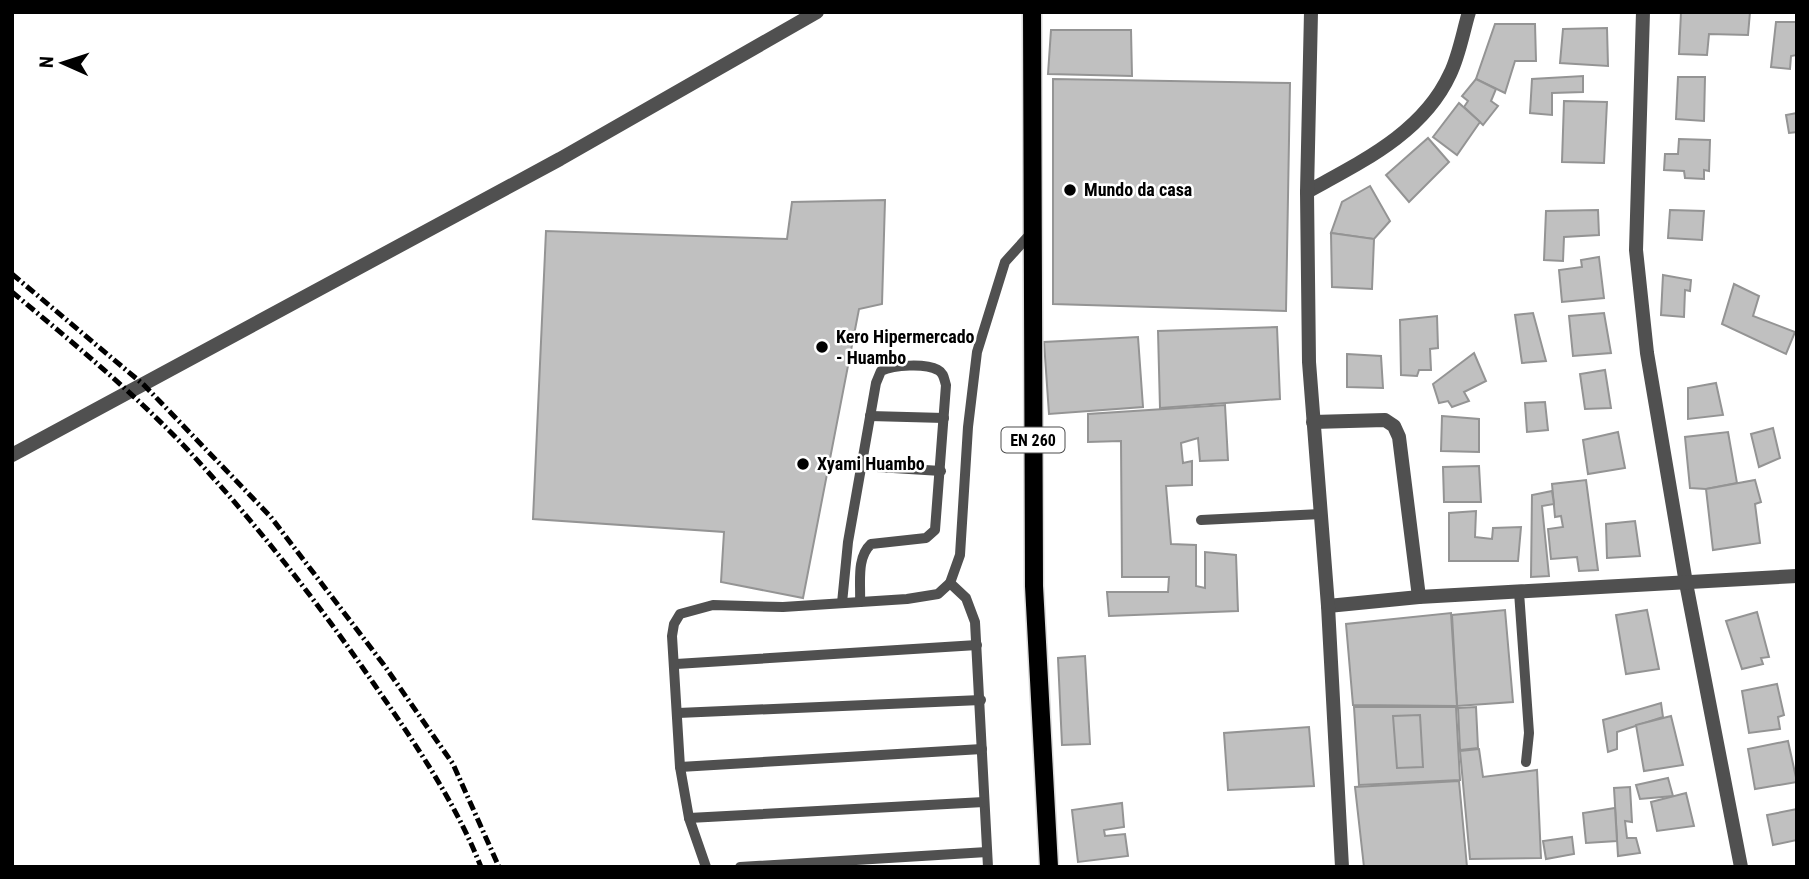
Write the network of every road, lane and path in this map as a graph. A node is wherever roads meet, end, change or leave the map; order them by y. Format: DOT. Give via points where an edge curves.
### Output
graph roads {
  1 [pos="817,12"];
  2 [pos="1032,12"];
  3 [pos="1311,12"];
  4 [pos="1469,12"];
  5 [pos="1643,12"];
  6 [pos="1307,192"];
  7 [pos="1033,231"];
  8 [pos="870,416"];
  9 [pos="944,418"];
  10 [pos="1313,422"];
  11 [pos="12,455"];
  12 [pos="861,466"];
  13 [pos="941,471"];
  14 [pos="1321,514"];
  15 [pos="1201,520"];
  16 [pos="1797,576"];
  17 [pos="950,583"];
  18 [pos="1686,583"];
  19 [pos="1519,592"];
  20 [pos="1419,597"];
  21 [pos="860,602"];
  22 [pos="842,603"];
  23 [pos="1328,606"];
  24 [pos="977,645"];
  25 [pos="676,664"];
  26 [pos="981,701"];
  27 [pos="678,713"];
  28 [pos="982,749"];
  29 [pos="1526,762"];
  30 [pos="680,766"];
  31 [pos="984,802"];
  32 [pos="689,818"];
  33 [pos="987,852"];
  34 [pos="706,867"];
  35 [pos="740,867"];
  36 [pos="988,867"];
  37 [pos="1049,867"];
  38 [pos="1342,867"];
  39 [pos="1741,867"];
  1 -- 11 [label="street" via="560,159"];
  2 -- 7 [label="main road, EN 260"];
  3 -- 6 [label="street"];
  4 -- 6 [label="street" via="1451,74 1424,116 1369,158"];
  5 -- 18 [label="street" via="1636,250 1647,353"];
  6 -- 10 [label="street"];
  7 -- 17 [label="lane" via="1005,262 977,352 960,555"];
  7 -- 37 [label="main road, EN 260" via="1034,586"];
  8 -- 9 [label="lane"];
  8 -- 9 [label="lane" via="881,371 935,368 947,385"];
  8 -- 12 [label="lane"];
  9 -- 13 [label="lane"];
  10 -- 14 [label="street"];
  10 -- 20 [label="street" via="1385,420 1394,426"];
  12 -- 13 [label="lane"];
  12 -- 22 [label="lane"];
  13 -- 21 [label="lane" via="935,530 926,538 870,544 861,560"];
  14 -- 15 [label="lane"];
  14 -- 23 [label="street"];
  16 -- 18 [label="street"];
  17 -- 21 [label="lane" via="937,594"];
  17 -- 24 [label="lane" via="966,598"];
  18 -- 19 [label="street"];
  18 -- 39 [label="street"];
  19 -- 20 [label="street"];
  19 -- 29 [label="lane" via="1527,683"];
  20 -- 23 [label="street"];
  21 -- 22 [label="lane"];
  22 -- 25 [label="lane" via="713,605 680,614 672,636"];
  23 -- 38 [label="street"];
  24 -- 25 [label="lane"];
  24 -- 26 [label="lane"];
  25 -- 27 [label="lane"];
  26 -- 27 [label="lane"];
  26 -- 28 [label="lane"];
  27 -- 30 [label="lane"];
  28 -- 30 [label="lane"];
  28 -- 31 [label="lane"];
  30 -- 32 [label="lane"];
  31 -- 32 [label="lane"];
  31 -- 33 [label="lane"];
  32 -- 34 [label="lane"];
  33 -- 35 [label="lane"];
  33 -- 36 [label="lane"];
}
